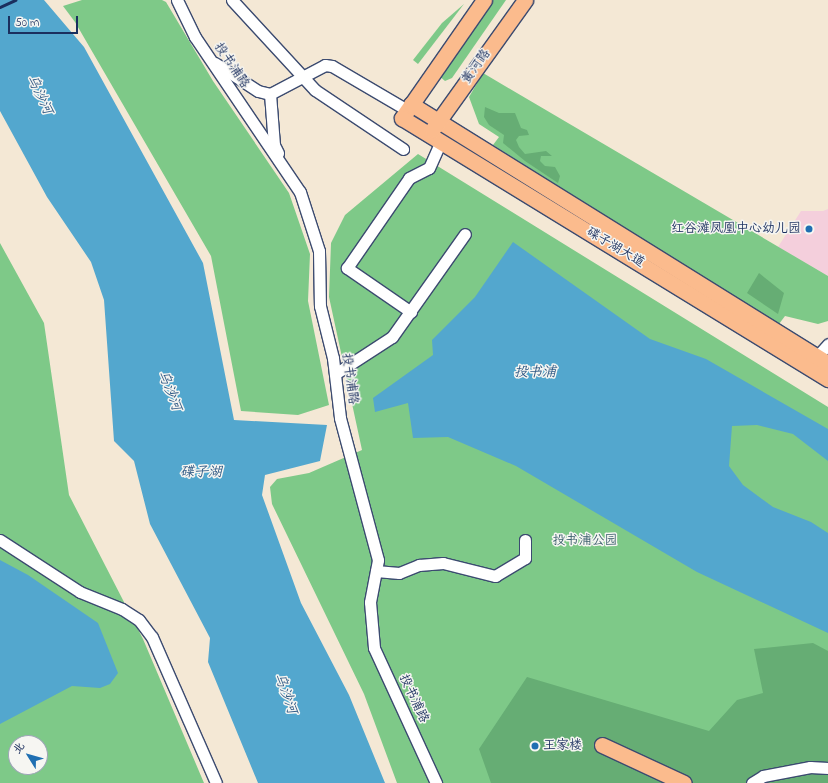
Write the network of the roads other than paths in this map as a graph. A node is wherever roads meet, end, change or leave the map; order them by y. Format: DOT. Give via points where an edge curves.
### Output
graph roads {
  1 [pos="177,0"];
  2 [pos="232,0"];
  3 [pos="484,0"];
  4 [pos="525,0"];
  5 [pos="209,59"];
  6 [pos="303,76"];
  7 [pos="270,94"];
  8 [pos="407,111"];
  9 [pos="438,122"];
  10 [pos="435,138"];
  11 [pos="403,149"];
  12 [pos="300,192"];
  13 [pos="465,234"];
  14 [pos="411,312"];
  15 [pos="828,344"];
  16 [pos="817,362"];
  17 [pos="335,374"];
  18 [pos="828,379"];
  19 [pos="0,540"];
  20 [pos="525,540"];
  21 [pos="376,571"];
  22 [pos="602,745"];
  23 [pos="828,768"];
  24 [pos="216,783"];
  25 [pos="436,783"];
  26 [pos="684,783"];
  27 [pos="752,783"];
  1 -- 5 [label="street, 投书浦路"];
  2 -- 6 [label="street"];
  3 -- 8 [label="main road"];
  4 -- 9 [label="main road, 黄河路"];
  5 -- 7 [label="street" via="258,91"];
  5 -- 12 [label="street, 投书浦路"];
  6 -- 7 [label="street"];
  6 -- 8 [label="street" via="325,65 332,66"];
  6 -- 11 [label="street" via="315,90"];
  7 -- 12 [label="street" via="274,145"];
  8 -- 9 [label="main road, 碟子湖大道"];
  8 -- 10 [label="main road, 碟子湖大道"];
  9 -- 10 [label="main road, 黄河路"];
  9 -- 16 [label="main road, 碟子湖大道"];
  10 -- 14 [label="street" via="429,168 409,178 347,268"];
  10 -- 16 [label="main road, 碟子湖大道"];
  12 -- 17 [label="street, 投书浦路" via="319,251 320,306"];
  13 -- 14 [label="street"];
  14 -- 17 [label="street" via="392,337"];
  15 -- 16 [label="street"];
  16 -- 18 [label="main road, 碟子湖大道"];
  17 -- 21 [label="street, 投书浦路" via="340,418 378,560"];
  19 -- 24 [label="street" via="80,592 122,609 139,620 152,637"];
  20 -- 21 [label="street" via="525,558 495,576 443,562 419,565 400,573"];
  21 -- 25 [label="street, 投书浦路" via="370,602 374,648"];
  22 -- 26 [label="main road"];
  23 -- 27 [label="street" via="810,767 763,776"];
}
